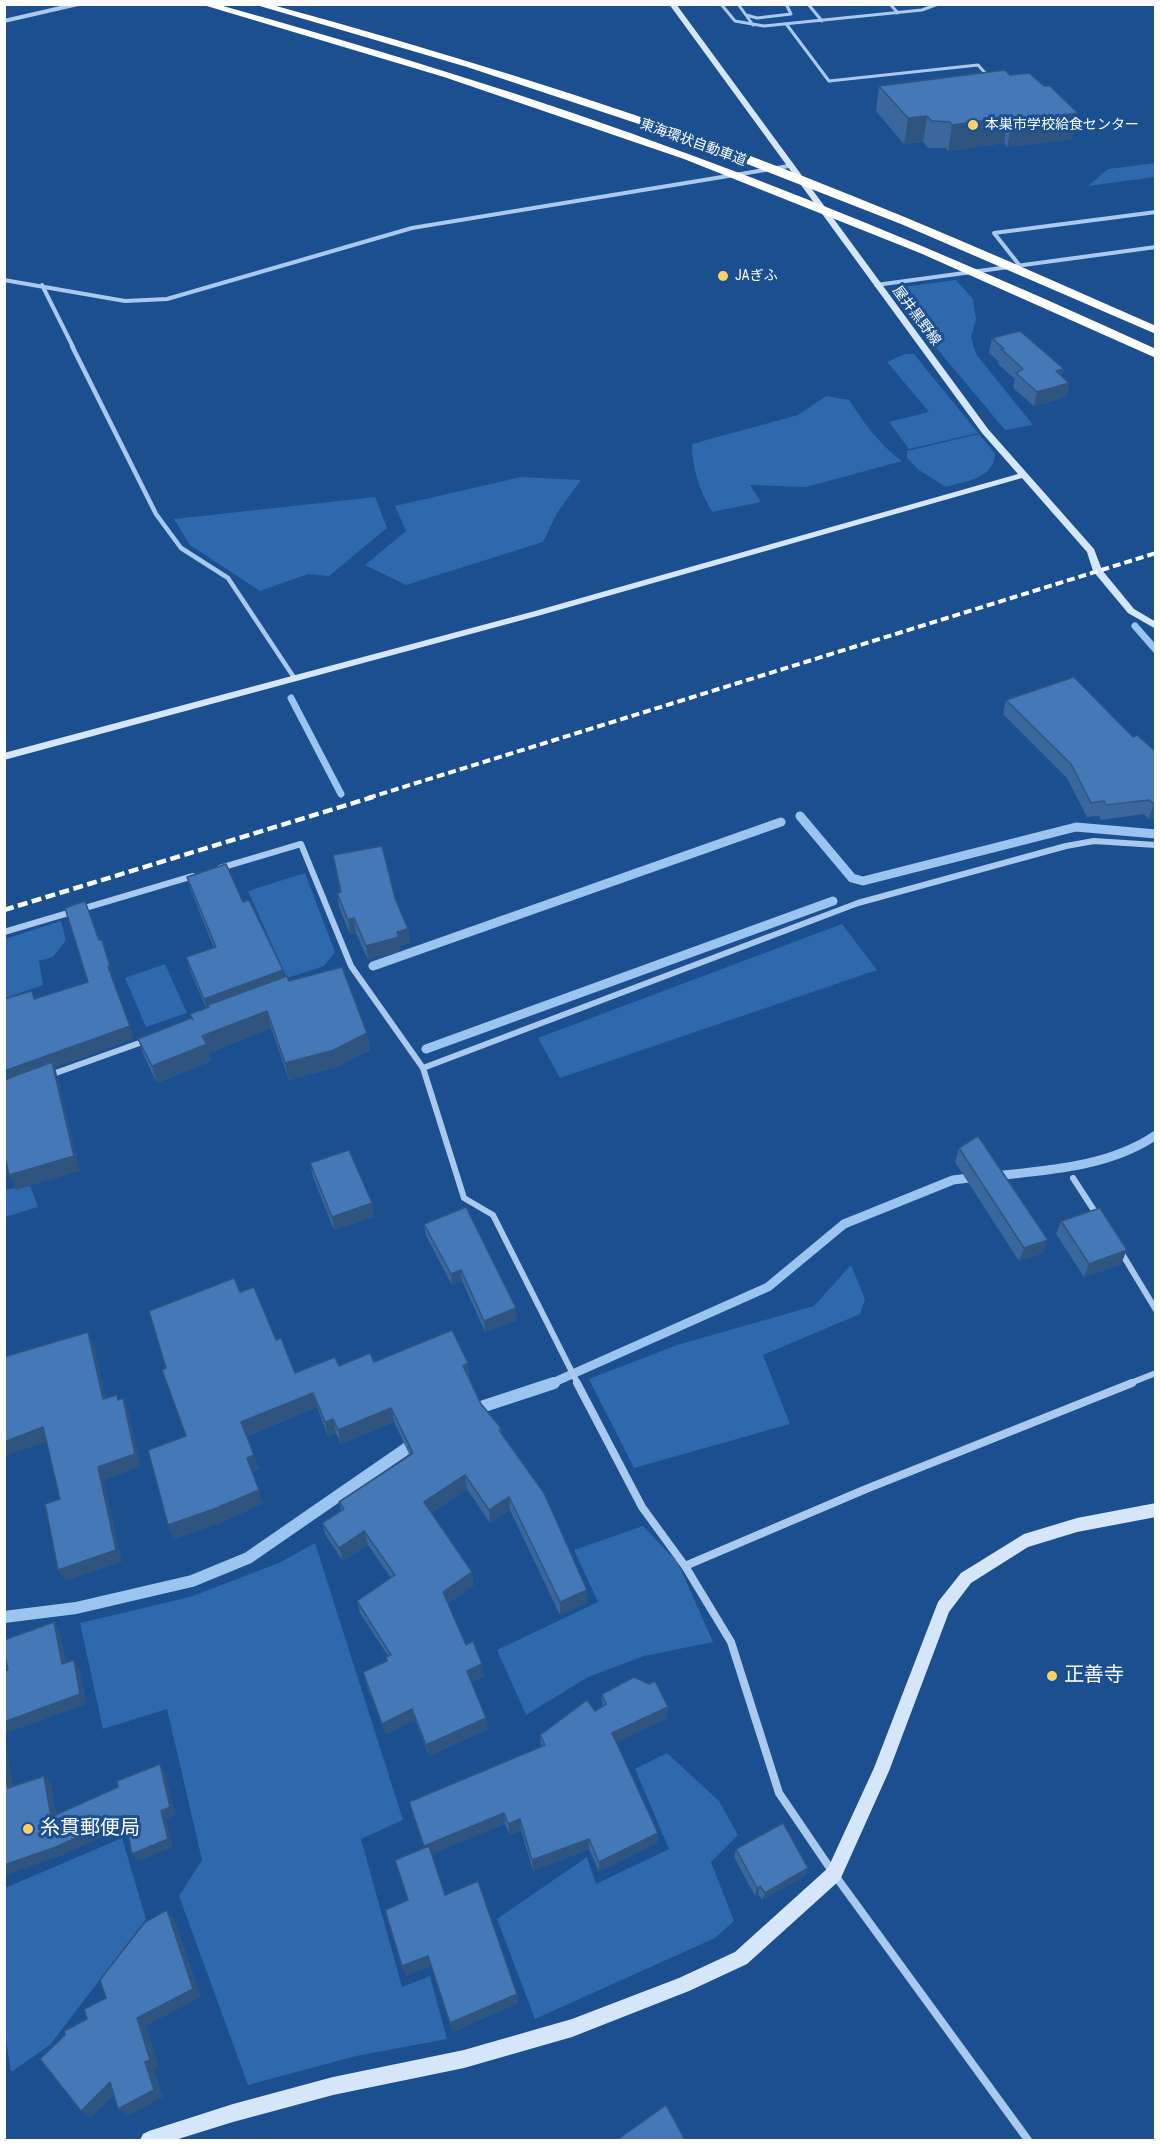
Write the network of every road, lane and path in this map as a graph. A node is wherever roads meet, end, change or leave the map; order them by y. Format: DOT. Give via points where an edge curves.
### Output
graph roads {
  1 [pos="78,4"];
  2 [pos="204,4"];
  3 [pos="257,4"];
  4 [pos="672,4"];
  5 [pos="721,4"];
  6 [pos="738,4"];
  7 [pos="786,4"];
  8 [pos="808,4"];
  9 [pos="890,4"];
  10 [pos="938,4"];
  11 [pos="898,13"];
  12 [pos="746,15"];
  13 [pos="4,21"];
  14 [pos="822,21"];
  15 [pos="753,25"];
  16 [pos="787,25"];
  17 [pos="990,79"];
  18 [pos="789,166"];
  19 [pos="1155,212"];
  20 [pos="1155,247"];
  21 [pos="1020,266"];
  22 [pos="4,280"];
  23 [pos="42,285"];
  24 [pos="876,285"];
  25 [pos="1155,331"];
  26 [pos="1155,354"];
  27 [pos="1023,474"];
  28 [pos="1155,626"];
  29 [pos="295,679"];
  30 [pos="4,757"];
  31 [pos="1155,845"];
  32 [pos="212,871"];
  33 [pos="201,874"];
  34 [pos="4,933"];
  35 [pos="351,966"];
  36 [pos="340,969"];
  37 [pos="158,1036"];
  38 [pos="423,1068"];
  39 [pos="38,1080"];
  40 [pos="1073,1178"];
  41 [pos="1103,1225"];
  42 [pos="1115,1243"];
  43 [pos="1155,1310"];
  44 [pos="1155,1373"];
  45 [pos="1155,1510"];
  46 [pos="685,1566"];
  47 [pos="834,1874"];
  48 [pos="149,2140"];
  49 [pos="1028,2140"];
  1 -- 13 [label="street"];
  2 -- 26 [label="highway, 東海環状自動車道" via="401,60 674,150 955,263"];
  3 -- 25 [label="highway, 東海環状自動車道" via="503,75 715,148 924,230"];
  4 -- 18 [label="main road, 屋井黒野線"];
  5 -- 15 [label="lane" via="732,19"];
  6 -- 12 [label="lane"];
  7 -- 12 [label="lane" via="791,14 757,18"];
  8 -- 14 [label="lane"];
  9 -- 11 [label="lane"];
  10 -- 11 [label="lane"];
  11 -- 14 [label="lane"];
  12 -- 15 [label="lane"];
  14 -- 16 [label="lane"];
  15 -- 16 [label="lane"];
  16 -- 17 [label="lane" via="829,81 978,65"];
  18 -- 23 [label="street" via="412,228 167,299 125,301"];
  18 -- 24 [label="main road, 屋井黒野線"];
  19 -- 21 [label="street" via="994,233"];
  20 -- 21 [label="street"];
  21 -- 24 [label="street"];
  22 -- 23 [label="street"];
  23 -- 29 [label="street" via="156,514 181,548 228,578"];
  24 -- 27 [label="main road, 屋井黒野線" via="985,431"];
  27 -- 28 [label="main road, 屋井黒野線" via="1091,551 1098,571 1131,610"];
  27 -- 29 [label="main road"];
  29 -- 30 [label="main road"];
  31 -- 38 [label="street" via="1094,842 1066,846 858,903"];
  32 -- 35 [label="street" via="301,844"];
  33 -- 34 [label="street"];
  35 -- 36 [label="street"];
  35 -- 38 [label="street"];
  37 -- 39 [label="street"];
  38 -- 46 [label="street" via="464,1198 493,1215 642,1507"];
  40 -- 41 [label="street"];
  42 -- 43 [label="street"];
  44 -- 46 [label="street"];
  45 -- 47 [label="main road" via="1077,1525 1024,1541 966,1578 943,1607 881,1771"];
  46 -- 47 [label="street" via="731,1642 779,1793"];
  47 -- 48 [label="main road" via="741,1958 683,1985 572,2028 464,2059 233,2112"];
  47 -- 49 [label="street"];
}
